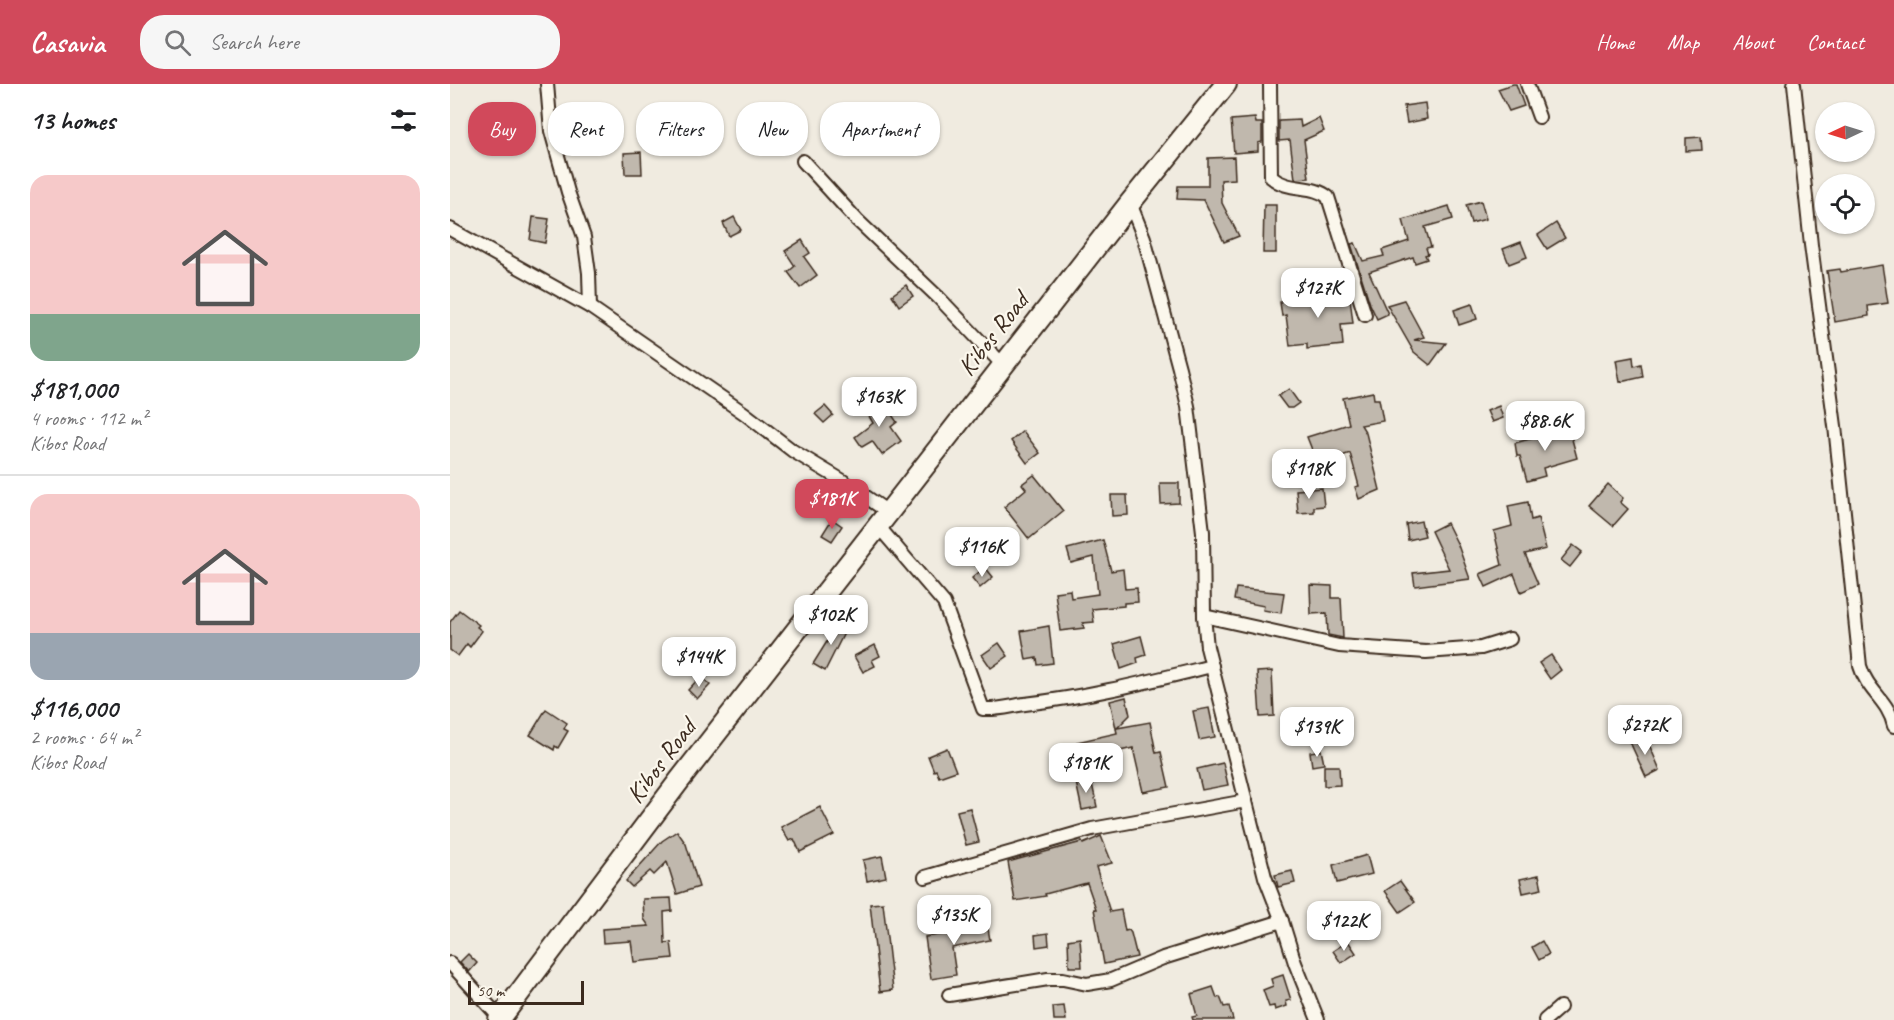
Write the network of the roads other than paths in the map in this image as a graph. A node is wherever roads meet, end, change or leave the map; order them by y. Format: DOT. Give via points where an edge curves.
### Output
graph roads {
  1 [pos="547,84"];
  2 [pos="1226,84"];
  3 [pos="1270,84"];
  4 [pos="1527,84"];
  5 [pos="1794,84"];
  6 [pos="1539,117"];
  7 [pos="803,161"];
  8 [pos="1130,203"];
  9 [pos="450,229"];
  10 [pos="590,307"];
  11 [pos="1365,315"];
  12 [pos="1004,366"];
  13 [pos="883,519"];
  14 [pos="1204,616"];
  15 [pos="1510,639"];
  16 [pos="1212,666"];
  17 [pos="1894,726"];
  18 [pos="1246,801"];
  19 [pos="925,877"];
  20 [pos="1282,921"];
  21 [pos="450,963"];
  22 [pos="949,995"];
  23 [pos="1560,1007"];
  24 [pos="505,1018"];
  25 [pos="1318,1020"];
  26 [pos="1545,1020"];
  1 -- 10 [label="street" via="551,131 584,237"];
  2 -- 8 [label="main road, Kibos Road"];
  3 -- 11 [label="street" via="1271,177 1288,187 1328,197"];
  4 -- 6 [label="street"];
  5 -- 17 [label="street" via="1860,666 1865,682 1889,711"];
  7 -- 12 [label="street"];
  8 -- 12 [label="main road, Kibos Road"];
  8 -- 14 [label="street" via="1144,238 1188,406 1203,532"];
  9 -- 10 [label="street"];
  10 -- 13 [label="street" via="793,451 843,481"];
  12 -- 13 [label="main road, Kibos Road"];
  13 -- 16 [label="street" via="944,603 983,709 1061,700"];
  13 -- 24 [label="main road, Kibos Road" via="679,781"];
  14 -- 15 [label="street" via="1339,646 1426,652 1481,648"];
  14 -- 16 [label="street"];
  16 -- 18 [label="street"];
  18 -- 19 [label="street" via="1092,829"];
  18 -- 20 [label="street" via="1265,877"];
  20 -- 22 [label="street" via="1163,958 1111,980 1087,984 1048,979"];
  20 -- 25 [label="street"];
  21 -- 24 [label="street"];
  23 -- 26 [label="street"];
}
